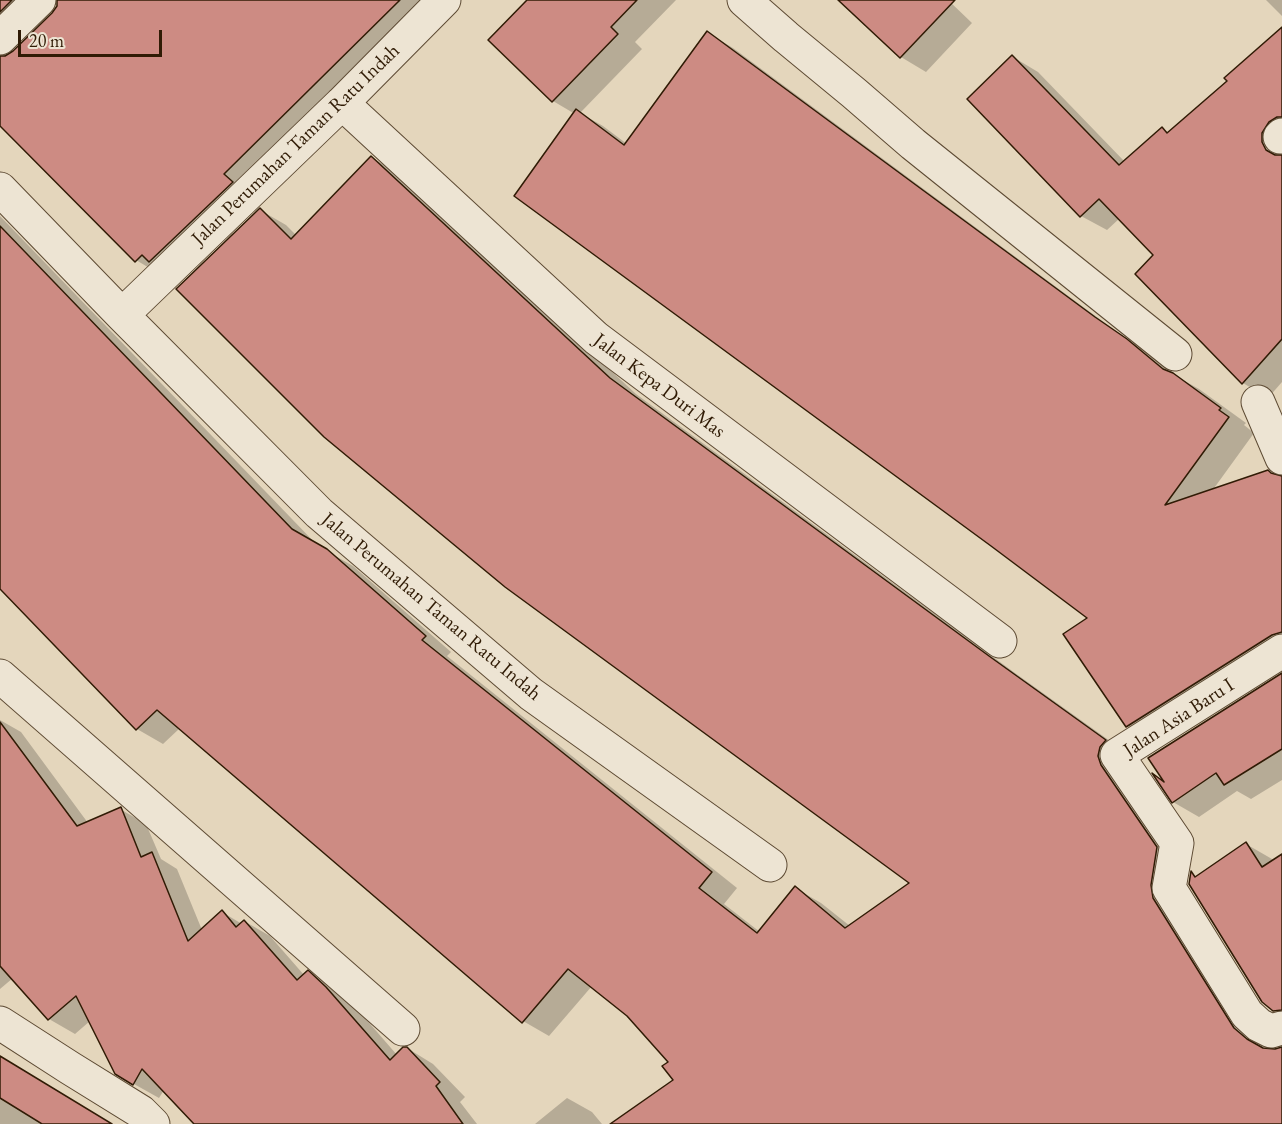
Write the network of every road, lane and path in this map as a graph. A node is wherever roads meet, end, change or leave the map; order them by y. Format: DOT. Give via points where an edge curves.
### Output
graph roads {
  1 [pos="39,0"];
  2 [pos="444,0"];
  3 [pos="744,0"];
  4 [pos="0,38"];
  5 [pos="342,103"];
  6 [pos="0,189"];
  7 [pos="122,315"];
  8 [pos="1175,354"];
  9 [pos="1258,402"];
  10 [pos="1282,458"];
  11 [pos="1000,641"];
  12 [pos="1282,651"];
  13 [pos="0,676"];
  14 [pos="770,865"];
  15 [pos="0,1023"];
  16 [pos="1282,1028"];
  17 [pos="403,1029"];
  18 [pos="153,1124"];
  1 -- 4 [label="street"];
  2 -- 5 [label="street, Jalan Perumahan Taman Ratu Indah"];
  3 -- 8 [label="street" via="922,151"];
  5 -- 7 [label="street, Jalan Perumahan Taman Ratu Indah"];
  5 -- 11 [label="street, Jalan Kepa Duri Mas" via="596,338"];
  6 -- 7 [label="street, Jalan Perumahan Taman Ratu Indah"];
  7 -- 14 [label="street, Jalan Perumahan Taman Ratu Indah" via="319,513 505,672"];
  9 -- 10 [label="street"];
  12 -- 16 [label="street, Jalan Asia Baru I" via="1117,755 1177,843 1169,888 1247,1014 1270,1031"];
  13 -- 17 [label="street"];
  15 -- 18 [label="street" via="141,1112"];
}
